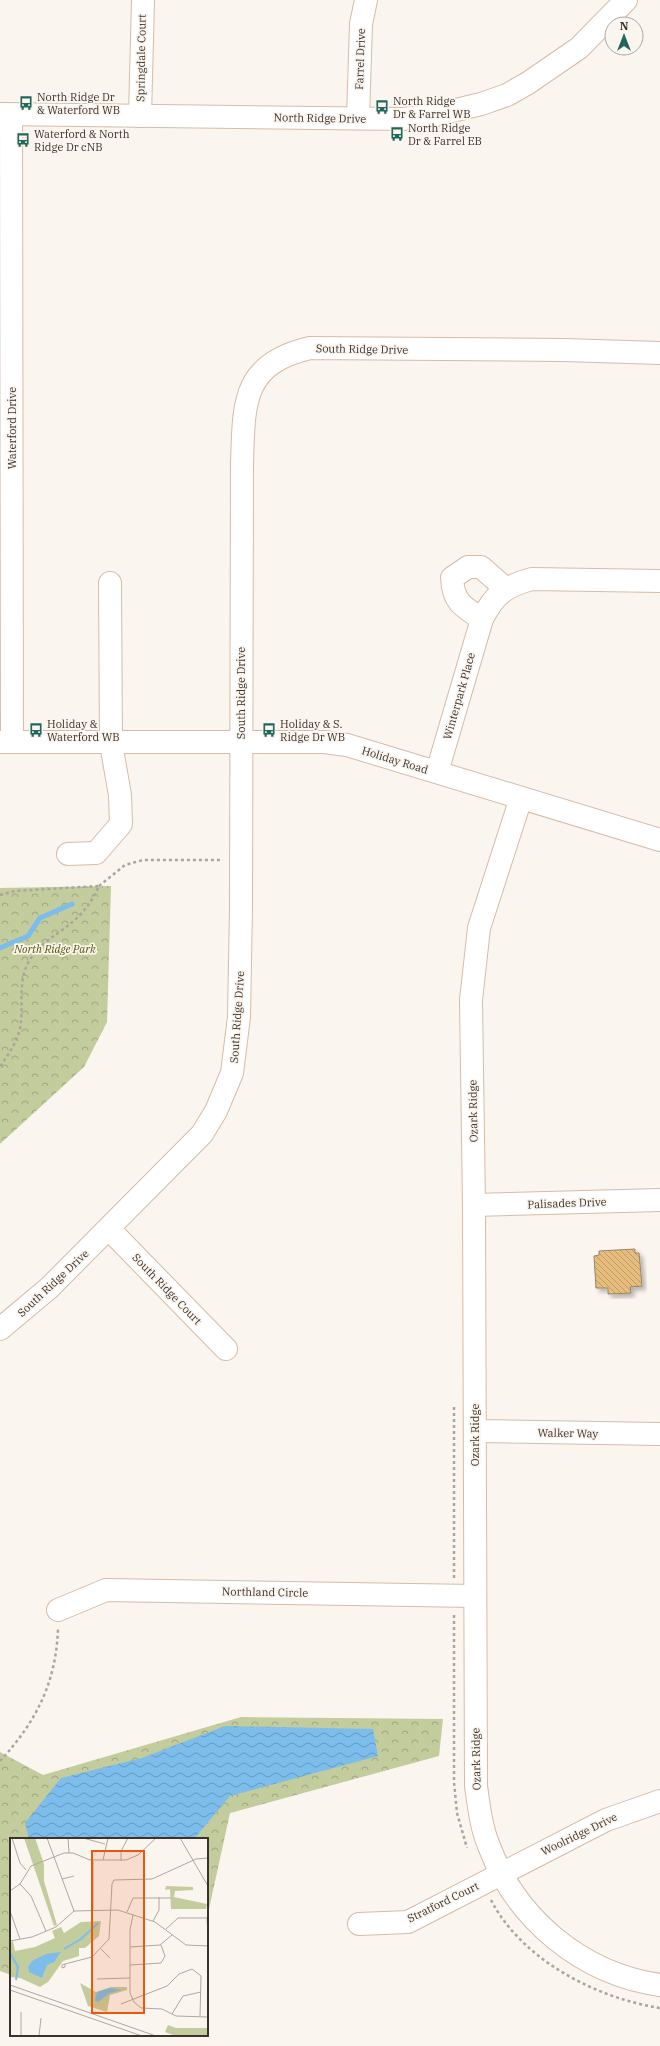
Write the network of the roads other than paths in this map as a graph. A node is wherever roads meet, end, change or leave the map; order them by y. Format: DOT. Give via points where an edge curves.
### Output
graph roads {
  1 [pos="142,0"];
  2 [pos="366,0"];
  3 [pos="626,0"];
  4 [pos="6,114"];
  5 [pos="140,116"];
  6 [pos="358,118"];
  7 [pos="660,354"];
  8 [pos="660,581"];
  9 [pos="110,583"];
  10 [pos="506,589"];
  11 [pos="482,619"];
  12 [pos="6,742"];
  13 [pos="241,743"];
  14 [pos="111,744"];
  15 [pos="437,772"];
  16 [pos="521,798"];
  17 [pos="660,840"];
  18 [pos="68,854"];
  19 [pos="660,1200"];
  20 [pos="474,1205"];
  21 [pos="109,1229"];
  22 [pos="0,1329"];
  23 [pos="226,1349"];
  24 [pos="476,1431"];
  25 [pos="660,1434"];
  26 [pos="475,1596"];
  27 [pos="58,1610"];
  28 [pos="660,1801"];
  29 [pos="501,1873"];
  30 [pos="359,1924"];
  31 [pos="660,1985"];
  1 -- 5 [label="street, Springdale Court"];
  2 -- 6 [label="street, Farrel Drive" via="361,24"];
  3 -- 6 [label="street, North Ridge Drive" via="580,48 507,95 431,116 402,119"];
  4 -- 5 [label="street, North Ridge Drive"];
  4 -- 12 [label="street, Waterford Drive"];
  5 -- 6 [label="street, North Ridge Drive"];
  7 -- 13 [label="street, South Ridge Drive" via="564,350 310,348 285,355 263,371 252,386 244,413"];
  8 -- 10 [label="street, Winterpark Place" via="532,579"];
  9 -- 14 [label="street"];
  10 -- 11 [label="street, Winterpark Place" via="489,605"];
  10 -- 11 [label="street" via="481,567 468,567 452,578 452,591 461,605"];
  11 -- 15 [label="street, Winterpark Place"];
  12 -- 14 [label="street, Holiday Road"];
  13 -- 14 [label="street, Holiday Road"];
  13 -- 15 [label="street, Holiday Road" via="324,742 347,746"];
  13 -- 21 [label="street, South Ridge Drive" via="239,1017 232,1073 216,1111 202,1134"];
  14 -- 18 [label="street" via="120,795 121,824 96,853"];
  15 -- 16 [label="street, Holiday Road"];
  16 -- 17 [label="street, Holiday Road"];
  16 -- 20 [label="street, Ozark Ridge" via="479,928 471,1000"];
  19 -- 20 [label="street, Palisades Drive"];
  20 -- 24 [label="street, Ozark Ridge"];
  21 -- 22 [label="street, South Ridge Drive" via="49,1288"];
  21 -- 23 [label="street, South Ridge Court"];
  24 -- 25 [label="street, Walker Way"];
  24 -- 26 [label="street, Ozark Ridge"];
  26 -- 27 [label="street, Northland Circle" via="106,1590"];
  26 -- 29 [label="street, Ozark Ridge" via="476,1786 480,1816 488,1845"];
  28 -- 29 [label="street, Woolridge Drive" via="606,1820"];
  29 -- 30 [label="street, Stratford Court" via="408,1922"];
  29 -- 31 [label="street, Ozark Ridge" via="521,1904 542,1927 565,1946 590,1962 618,1975"];
}
